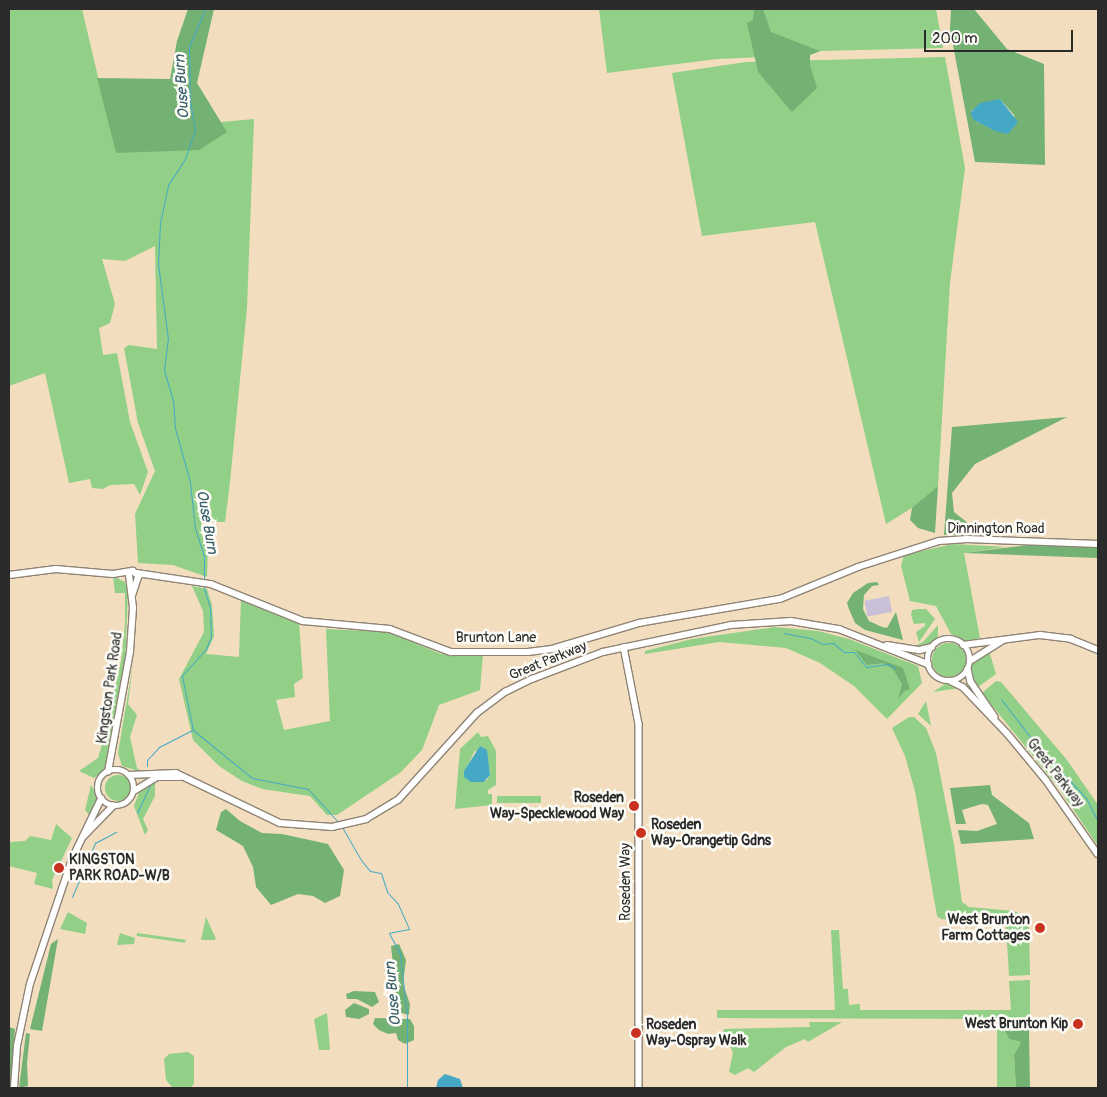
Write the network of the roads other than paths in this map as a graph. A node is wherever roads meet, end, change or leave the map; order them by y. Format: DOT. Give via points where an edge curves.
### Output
graph roads {
  1 [pos="1098,544"];
  2 [pos="895,554"];
  3 [pos="129,572"];
  4 [pos="113,574"];
  5 [pos="9,575"];
  6 [pos="137,577"];
  7 [pos="128,580"];
  8 [pos="132,597"];
  9 [pos="1004,639"];
  10 [pos="883,644"];
  11 [pos="964,645"];
  12 [pos="933,646"];
  13 [pos="624,647"];
  14 [pos="1098,650"];
  15 [pos="928,664"];
  16 [pos="969,664"];
  17 [pos="952,681"];
  18 [pos="1006,733"];
  19 [pos="114,753"];
  20 [pos="121,771"];
  21 [pos="108,772"];
  22 [pos="129,776"];
  23 [pos="189,778"];
  24 [pos="134,791"];
  25 [pos="101,799"];
  26 [pos="113,806"];
  27 [pos="82,838"];
  28 [pos="1098,854"];
  29 [pos="14,1088"];
  30 [pos="639,1088"];
  1 -- 2 [label="street, Dinnington Road" via="967,539 933,542"];
  2 -- 6 [label="street, Brunton Lane" via="780,599 639,623 560,647 528,652 451,652 390,629 316,624 198,580 155,575"];
  3 -- 4 [label="street"];
  3 -- 6 [label="street"];
  3 -- 7 [label="street, Kingston Park Road"];
  4 -- 5 [label="street" via="56,569"];
  4 -- 7 [label="street"];
  6 -- 7 [label="street"];
  6 -- 8 [label="street, Kingston Park Road"];
  7 -- 8 [label="street, Kingston Park Road"];
  8 -- 19 [label="street, Kingston Park Road" via="130,652"];
  9 -- 11 [label="street"];
  9 -- 14 [label="street" via="1055,636"];
  9 -- 16 [label="street" via="978,652"];
  10 -- 12 [label="street, Great Parkway" via="920,650"];
  10 -- 13 [label="street, Great Parkway" via="830,627 767,621 697,630"];
  10 -- 15 [label="street, Great Parkway"];
  11 -- 12 [label="street, Great Parkway" via="949,639"];
  11 -- 16 [label="street, Great Parkway"];
  12 -- 15 [label="street"];
  13 -- 23 [label="street, Great Parkway" via="581,660 506,692 472,718 406,794 376,814 352,824 332,827 280,823"];
  13 -- 30 [label="street, Roseden Way" via="639,724"];
  15 -- 17 [label="street, Great Parkway" via="936,677"];
  16 -- 17 [label="street" via="962,676"];
  16 -- 18 [label="street, Great Parkway" via="971,682"];
  17 -- 18 [label="street, Great Parkway" via="963,686"];
  18 -- 28 [label="street, Great Parkway" via="1046,780"];
  19 -- 20 [label="street, Kingston Park Road"];
  19 -- 21 [label="street, Kingston Park Road"];
  20 -- 21 [label="street"];
  20 -- 22 [label="street"];
  21 -- 25 [label="street" via="98,784"];
  22 -- 23 [label="street, Great Parkway" via="167,771"];
  22 -- 24 [label="street"];
  23 -- 24 [label="street, Great Parkway" via="157,777"];
  24 -- 26 [label="street" via="125,804"];
  25 -- 26 [label="street"];
  25 -- 27 [label="street"];
  26 -- 27 [label="street"];
  27 -- 29 [label="street" via="62,883 30,984 17,1046"];
}
